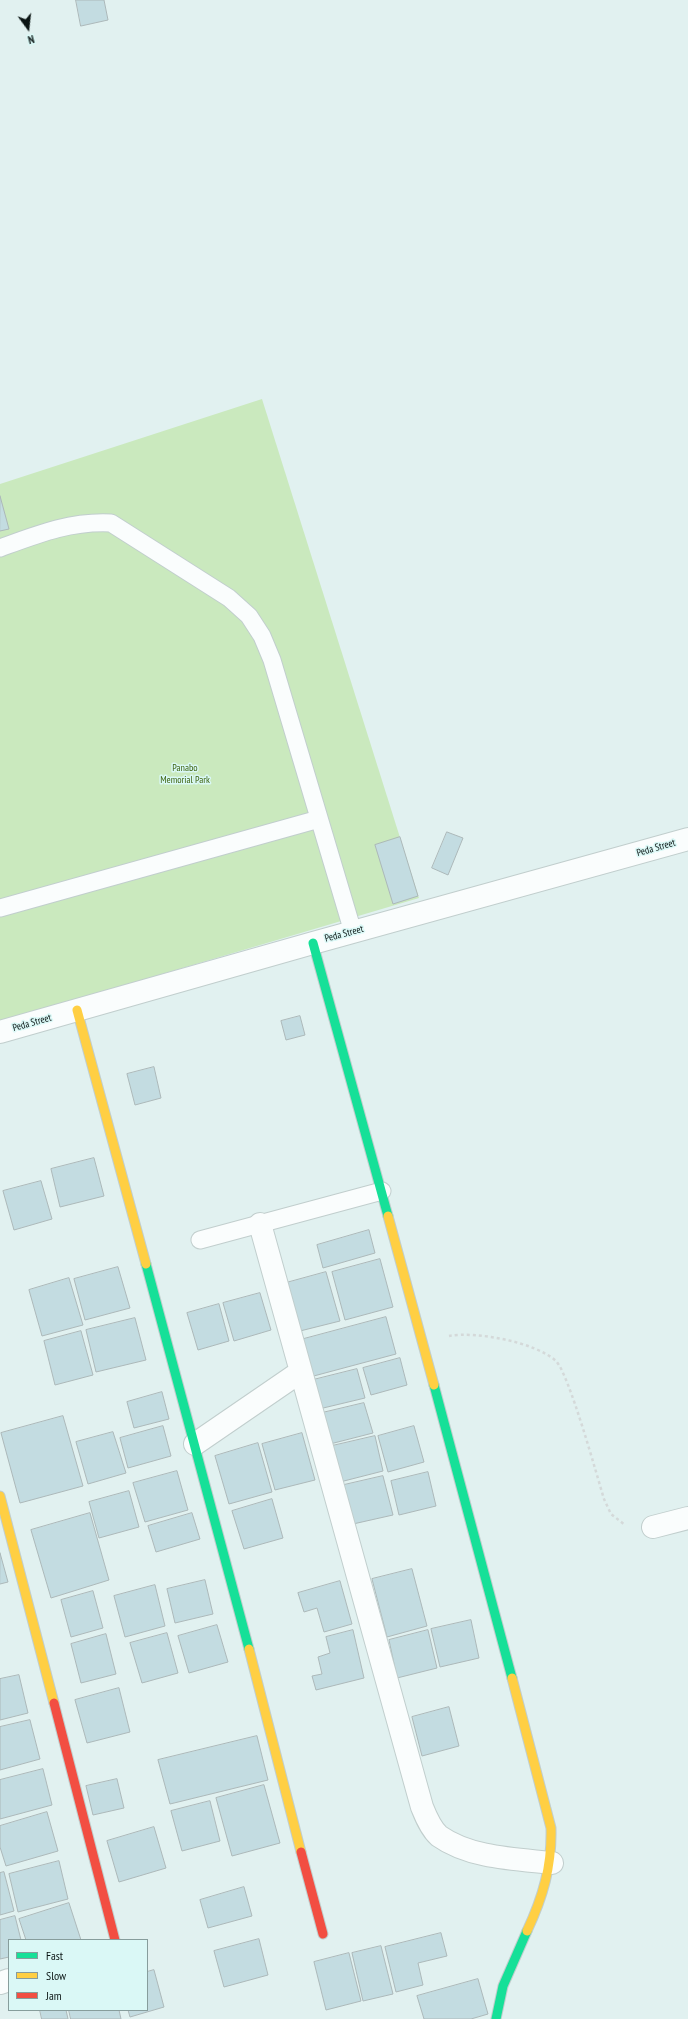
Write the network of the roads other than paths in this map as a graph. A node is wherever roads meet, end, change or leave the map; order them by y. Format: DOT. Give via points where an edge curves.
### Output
graph roads {
  1 [pos="0,548"];
  2 [pos="319,819"];
  3 [pos="688,839"];
  4 [pos="0,908"];
  5 [pos="352,932"];
  6 [pos="313,943"];
  7 [pos="77,1010"];
  8 [pos="0,1032"];
  9 [pos="382,1191"];
  10 [pos="260,1224"];
  11 [pos="200,1240"];
  12 [pos="300,1372"];
  13 [pos="195,1444"];
  14 [pos="0,1496"];
  15 [pos="688,1518"];
  16 [pos="653,1527"];
  17 [pos="552,1863"];
  18 [pos="323,1934"];
  19 [pos="115,1939"];
  20 [pos="496,2019"];
  1 -- 2 [label="lane" via="51,530 88,522 111,523 228,598 249,616 265,642"];
  2 -- 4 [label="lane"];
  2 -- 5 [label="lane"];
  3 -- 5 [label="street, Peda Street"];
  5 -- 6 [label="street, Peda Street"];
  6 -- 7 [label="street, Peda Street"];
  6 -- 9 [label="street"];
  7 -- 8 [label="street, Peda Street"];
  7 -- 13 [label="street"];
  9 -- 10 [label="lane"];
  9 -- 17 [label="street" via="551,1828"];
  10 -- 11 [label="lane"];
  10 -- 12 [label="street"];
  12 -- 13 [label="street"];
  12 -- 17 [label="street" via="428,1821 438,1835 477,1853"];
  13 -- 18 [label="street"];
  14 -- 19 [label="street"];
  15 -- 16 [label="street"];
  17 -- 20 [label="street" via="546,1890 503,1987"];
}
